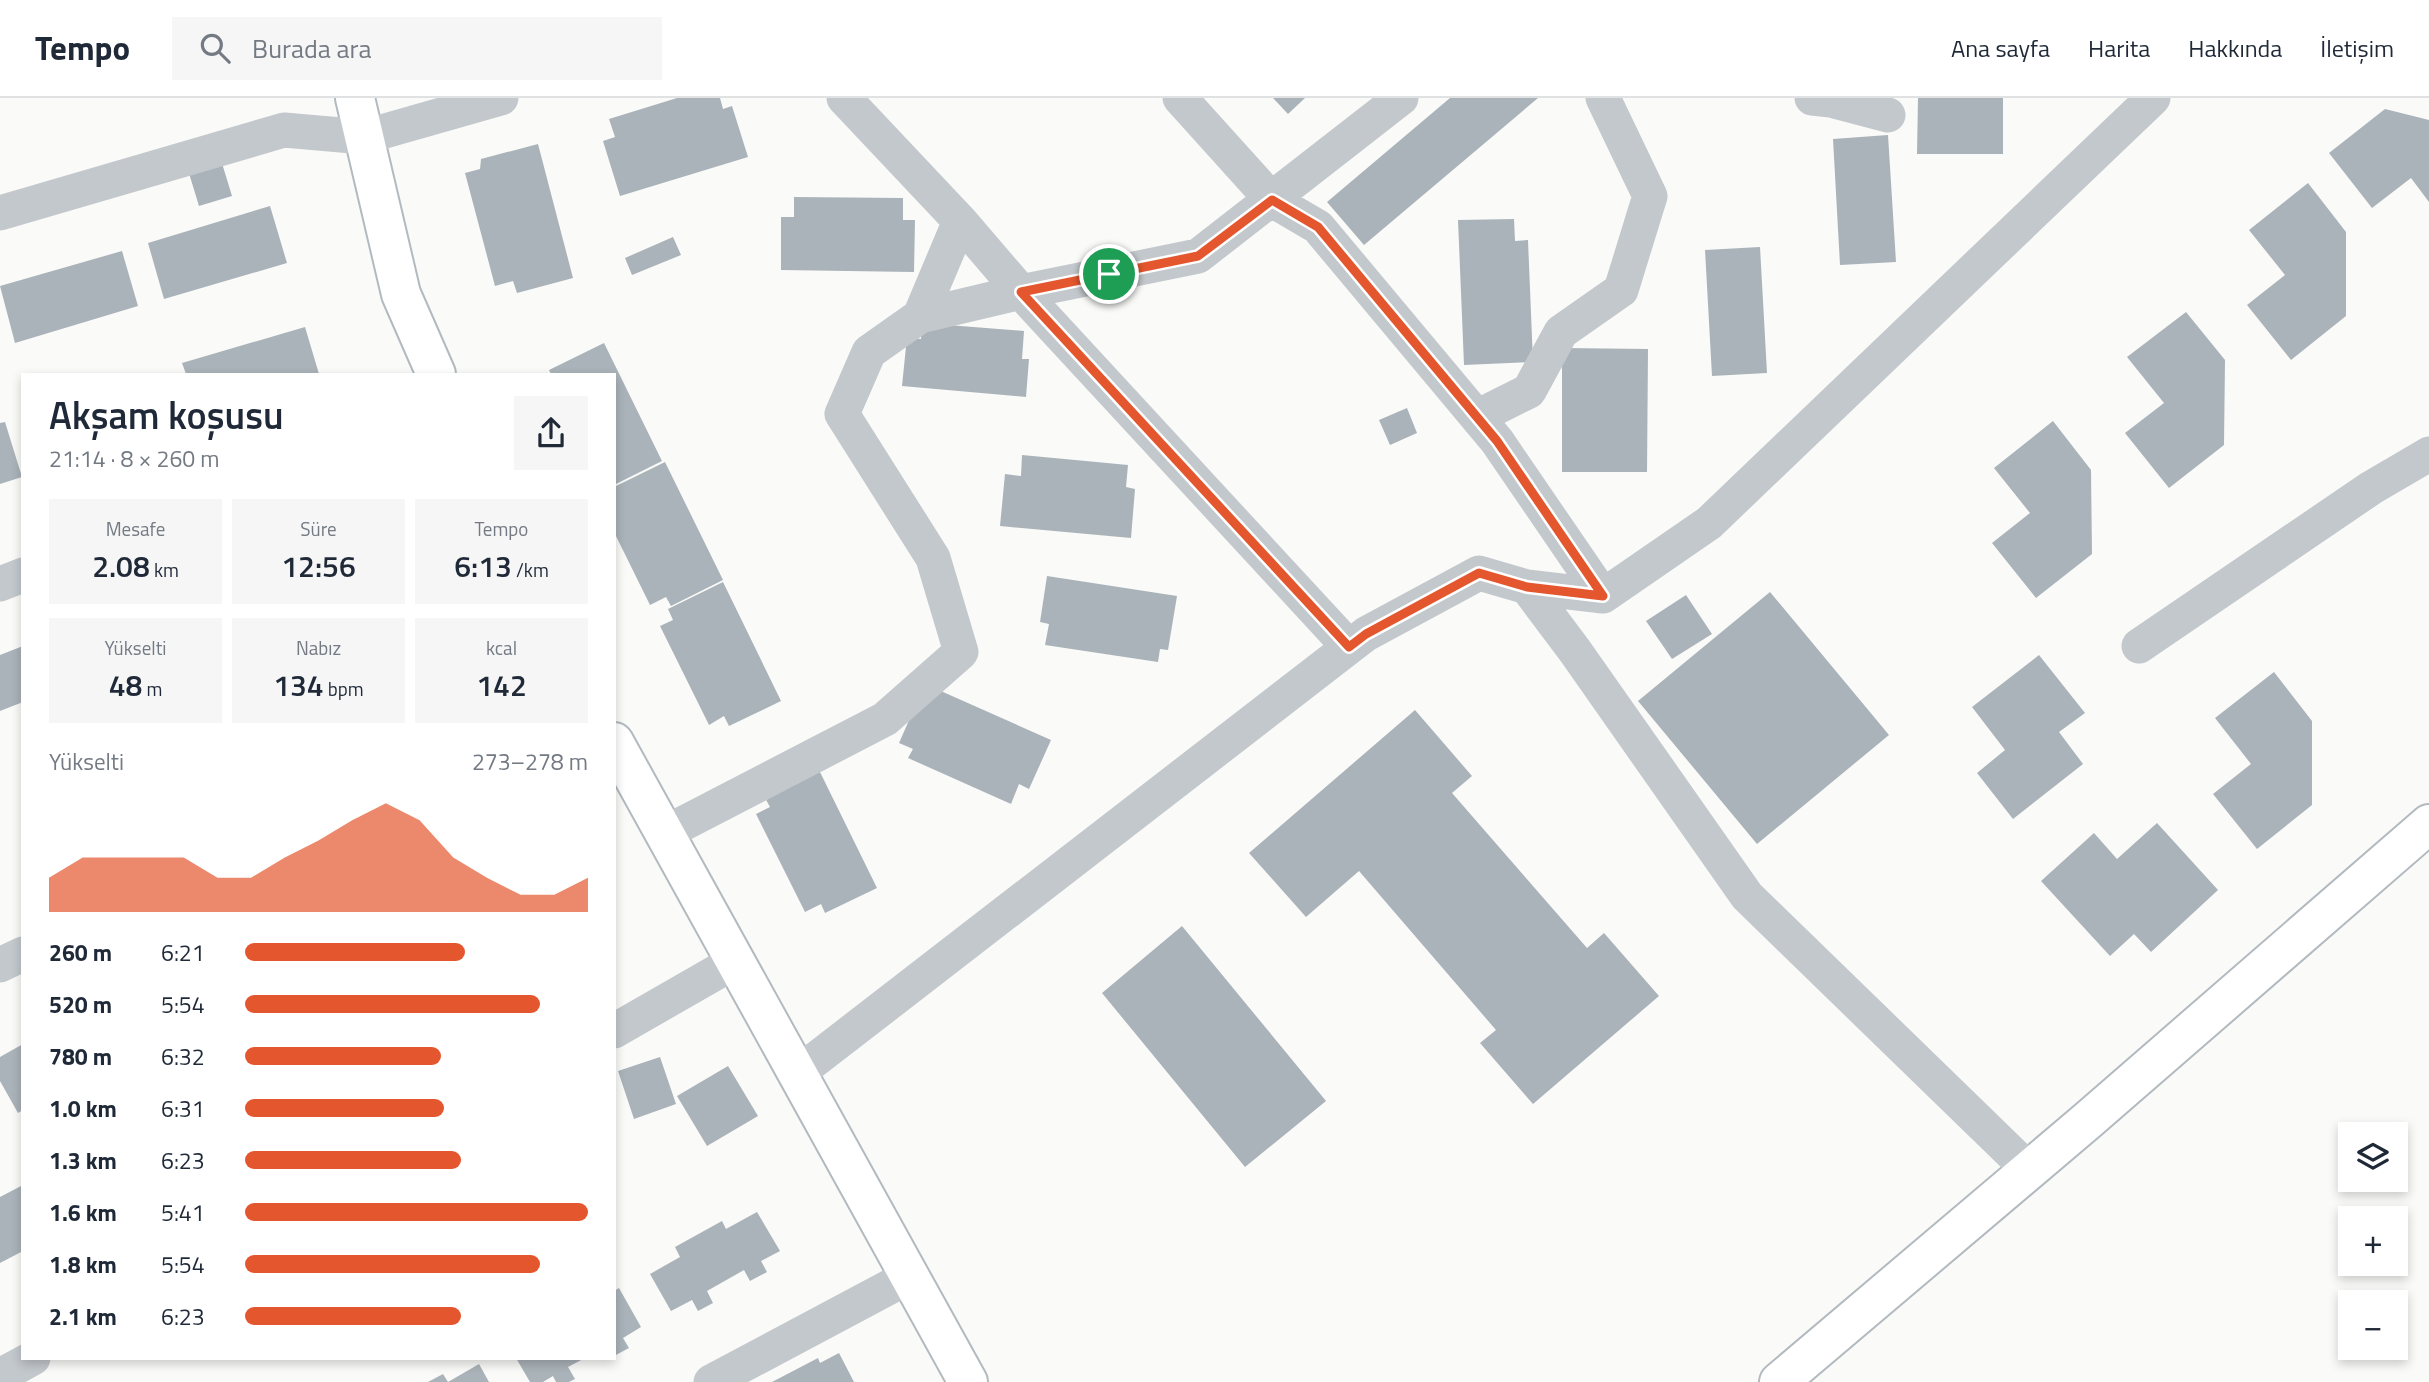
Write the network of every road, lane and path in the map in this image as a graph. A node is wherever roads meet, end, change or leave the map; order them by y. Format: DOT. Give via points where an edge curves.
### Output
graph roads {
  1 [pos="355,98"];
  2 [pos="501,98"];
  3 [pos="844,98"];
  4 [pos="1180,98"];
  5 [pos="1401,98"];
  6 [pos="1603,98"];
  7 [pos="1812,98"];
  8 [pos="2153,98"];
  9 [pos="1888,116"];
  10 [pos="364,137"];
  11 [pos="1272,200"];
  12 [pos="0,213"];
  13 [pos="960,221"];
  14 [pos="1021,292"];
  15 [pos="919,316"];
  16 [pos="436,373"];
  17 [pos="1477,417"];
  18 [pos="2429,454"];
  19 [pos="21,576"];
  20 [pos="0,584"];
  21 [pos="1527,587"];
  22 [pos="1603,596"];
  23 [pos="2139,646"];
  24 [pos="1349,647"];
  25 [pos="616,746"];
  26 [pos="2429,824"];
  27 [pos="665,833"];
  28 [pos="21,955"];
  29 [pos="736,961"];
  30 [pos="0,965"];
  31 [pos="616,1030"];
  32 [pos="798,1073"];
  33 [pos="2029,1170"];
  34 [pos="910,1276"];
  35 [pos="29,1360"];
  36 [pos="0,1376"];
  37 [pos="711,1382"];
  38 [pos="968,1382"];
  39 [pos="1779,1382"];
  1 -- 10 [label="street"];
  2 -- 10 [label="street"];
  3 -- 13 [label="street"];
  4 -- 11 [label="street"];
  5 -- 11 [label="street"];
  6 -- 17 [label="street" via="1650,196 1621,290 1561,332 1529,391"];
  7 -- 9 [label="street"];
  8 -- 22 [label="street" via="1709,523"];
  10 -- 12 [label="street" via="284,130"];
  10 -- 16 [label="street" via="401,294"];
  11 -- 14 [label="street" via="1198,256"];
  11 -- 17 [label="street" via="1318,227"];
  13 -- 14 [label="street"];
  13 -- 15 [label="street"];
  14 -- 15 [label="street"];
  14 -- 24 [label="street"];
  15 -- 27 [label="street" via="869,352 842,414 933,558 961,652 885,719"];
  17 -- 22 [label="street"];
  18 -- 23 [label="street" via="2371,488"];
  19 -- 20 [label="street"];
  21 -- 22 [label="street"];
  21 -- 24 [label="street" via="1479,573"];
  21 -- 33 [label="street" via="1747,896"];
  24 -- 32 [label="street"];
  25 -- 27 [label="street"];
  26 -- 33 [label="street"];
  27 -- 29 [label="street"];
  28 -- 30 [label="street"];
  29 -- 31 [label="street"];
  29 -- 32 [label="street"];
  32 -- 34 [label="street"];
  33 -- 39 [label="street"];
  34 -- 37 [label="street"];
  34 -- 38 [label="street"];
  35 -- 36 [label="street"];
}
